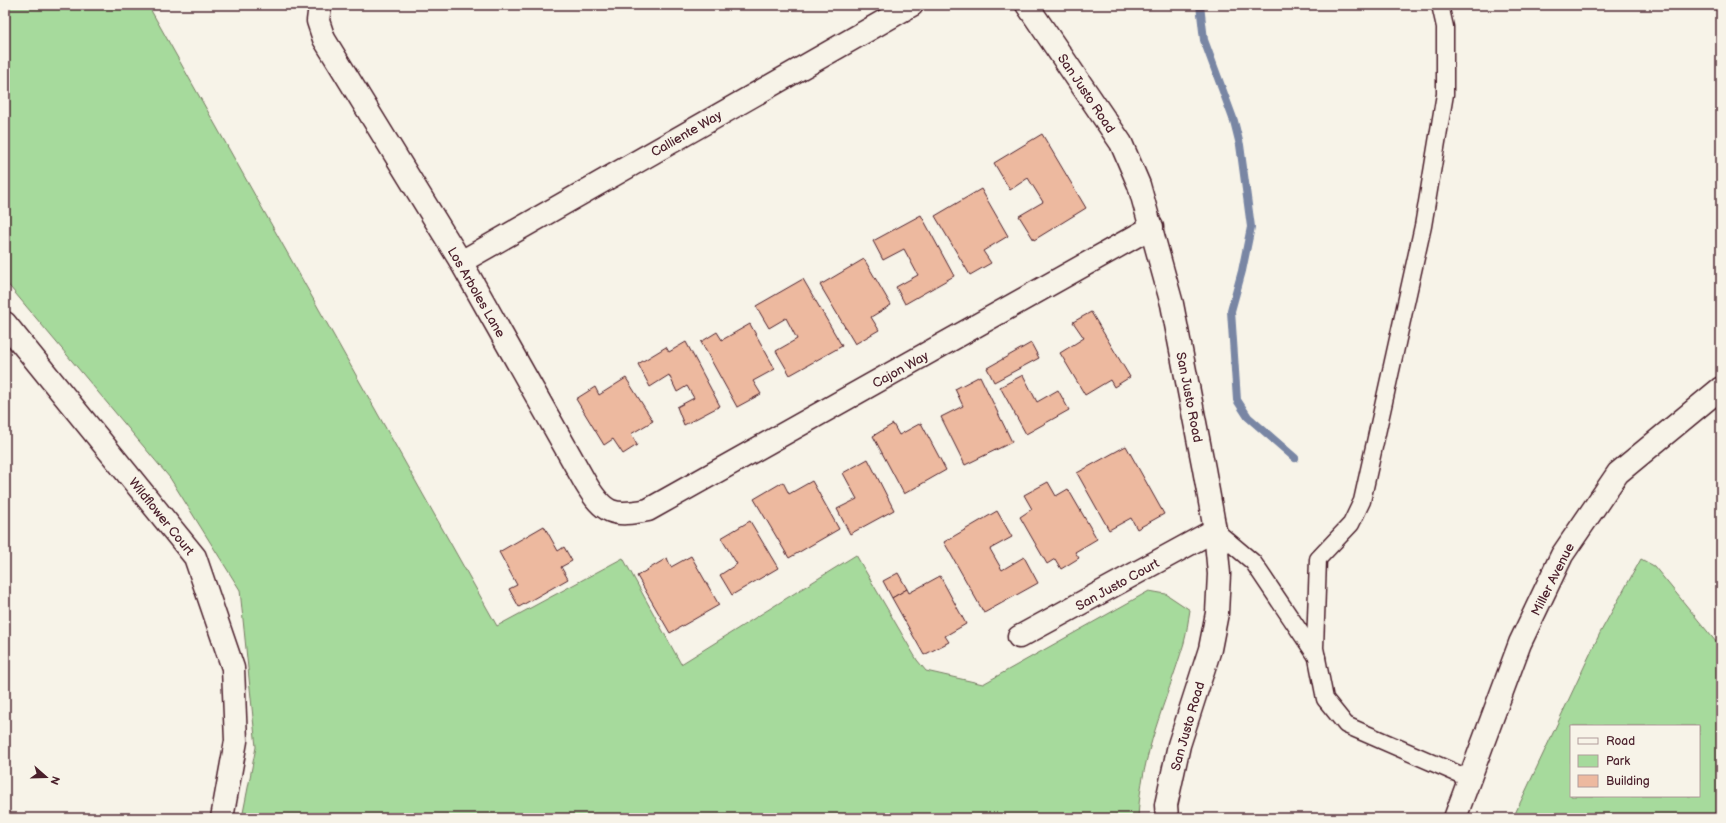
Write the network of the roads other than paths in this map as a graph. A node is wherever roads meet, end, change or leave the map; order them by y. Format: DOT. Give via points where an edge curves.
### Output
graph roads {
  1 [pos="320,5"];
  2 [pos="912,5"];
  3 [pos="1027,5"];
  4 [pos="1440,5"];
  5 [pos="1152,227"];
  6 [pos="461,262"];
  7 [pos="5,323"];
  8 [pos="1721,388"];
  9 [pos="648,510"];
  10 [pos="1215,530"];
  11 [pos="1019,638"];
  12 [pos="1317,658"];
  13 [pos="1470,779"];
  14 [pos="222,818"];
  15 [pos="1167,818"];
  16 [pos="1455,818"];
  1 -- 6 [label="street, Los Arboles Lane" via="318,21 324,39"];
  2 -- 6 [label="street, Calliente Way"];
  3 -- 5 [label="street, San Justo Road" via="1121,143 1140,185"];
  4 -- 12 [label="lane" via="1445,26 1445,94 1423,226 1362,501 1351,524 1318,559 1315,641"];
  5 -- 9 [label="street, Cajon Way"];
  5 -- 10 [label="street, San Justo Road" via="1172,304"];
  6 -- 9 [label="street, Los Arboles Lane" via="596,501 612,513 629,514"];
  7 -- 14 [label="street, Wildflower Court" via="196,557 233,668 236,741"];
  8 -- 13 [label="street, Miller Avenue" via="1618,473 1562,555 1520,643"];
  10 -- 11 [label="street, San Justo Court"];
  10 -- 12 [label="lane" via="1252,562"];
  10 -- 15 [label="street, San Justo Road" via="1219,574 1217,613 1210,649 1179,745 1166,805"];
  12 -- 13 [label="lane" via="1326,698 1346,725"];
  13 -- 16 [label="street, Miller Avenue"];
}
